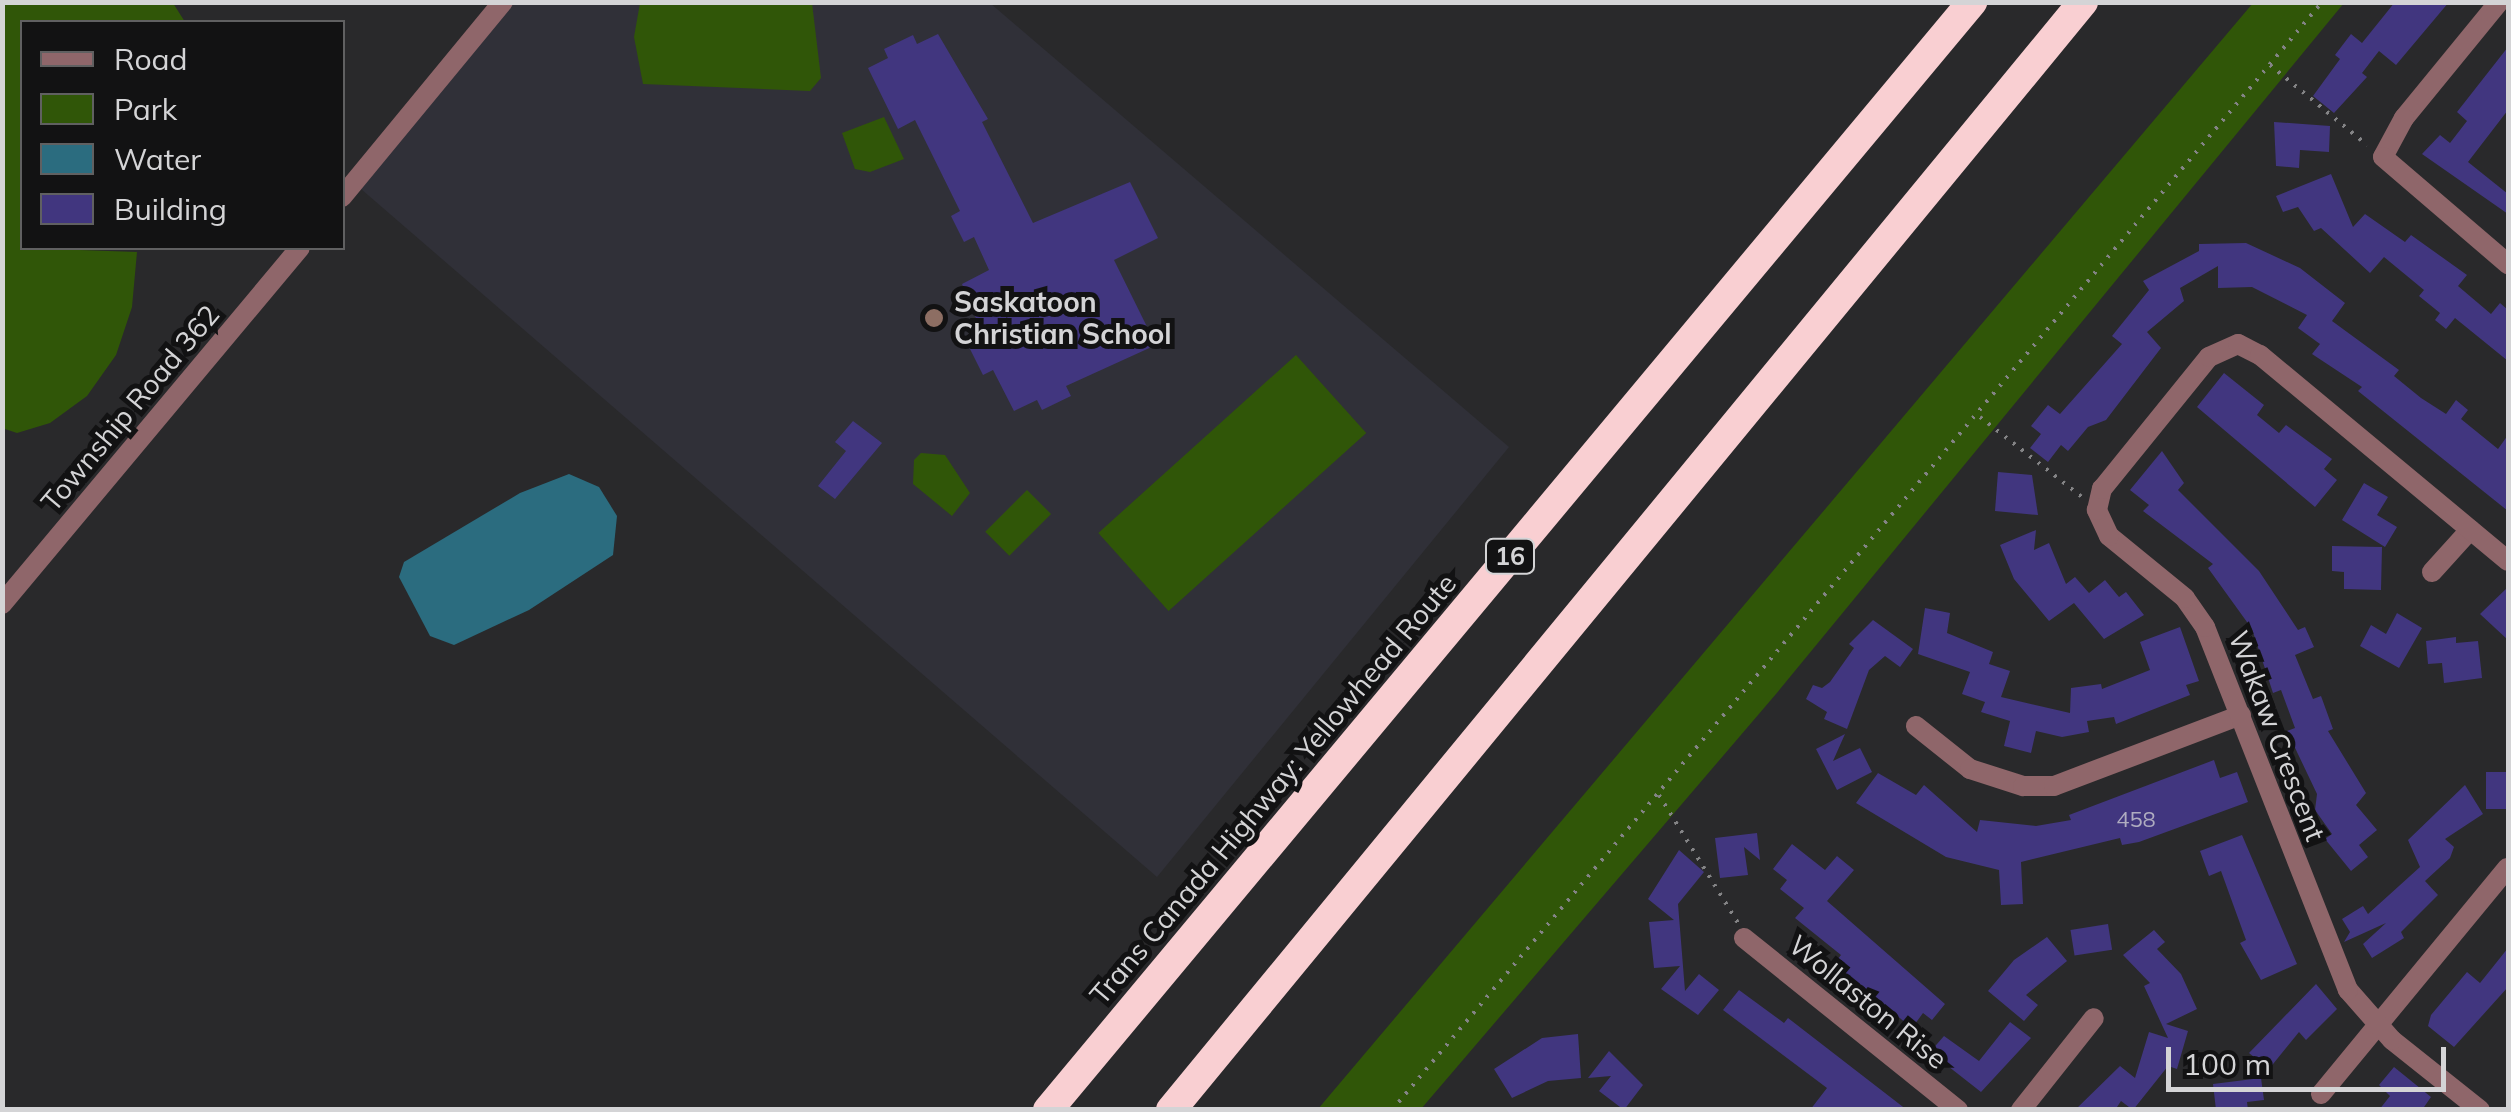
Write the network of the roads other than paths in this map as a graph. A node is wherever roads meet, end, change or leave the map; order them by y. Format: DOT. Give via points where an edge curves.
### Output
graph roads {
  1 [pos="503,2"];
  2 [pos="1972,2"];
  3 [pos="2084,2"];
  4 [pos="2499,2"];
  5 [pos="345,193"];
  6 [pos="298,250"];
  7 [pos="2508,264"];
  8 [pos="2470,530"];
  9 [pos="2508,561"];
  10 [pos="2432,572"];
  11 [pos="2,604"];
  12 [pos="2241,714"];
  13 [pos="1916,726"];
  14 [pos="2507,868"];
  15 [pos="1744,938"];
  16 [pos="2094,1018"];
  17 [pos="2377,1025"];
  18 [pos="2321,1094"];
  19 [pos="1048,1110"];
  20 [pos="1171,1110"];
  21 [pos="1958,1110"];
  22 [pos="2021,1110"];
  23 [pos="2480,1110"];
  1 -- 5 [label="street"];
  2 -- 19 [label="highway, Trans Canada Highway: Yellowhead Route / 16"];
  3 -- 20 [label="highway"];
  4 -- 7 [label="street" via="2404,118 2383,157"];
  6 -- 11 [label="street, Township Road 362"];
  8 -- 9 [label="street, Wakaw Crescent"];
  8 -- 10 [label="street"];
  8 -- 12 [label="street, Wakaw Crescent" via="2260,355 2238,344 2210,357 2102,489 2098,523 2185,598"];
  12 -- 13 [label="street" via="2054,786 2024,786 1970,769"];
  12 -- 17 [label="street, Wakaw Crescent" via="2348,990"];
  14 -- 17 [label="street"];
  15 -- 21 [label="street, Wollaston Rise"];
  16 -- 22 [label="street"];
  17 -- 18 [label="street"];
  17 -- 23 [label="street, Wakaw Crescent"];
}
